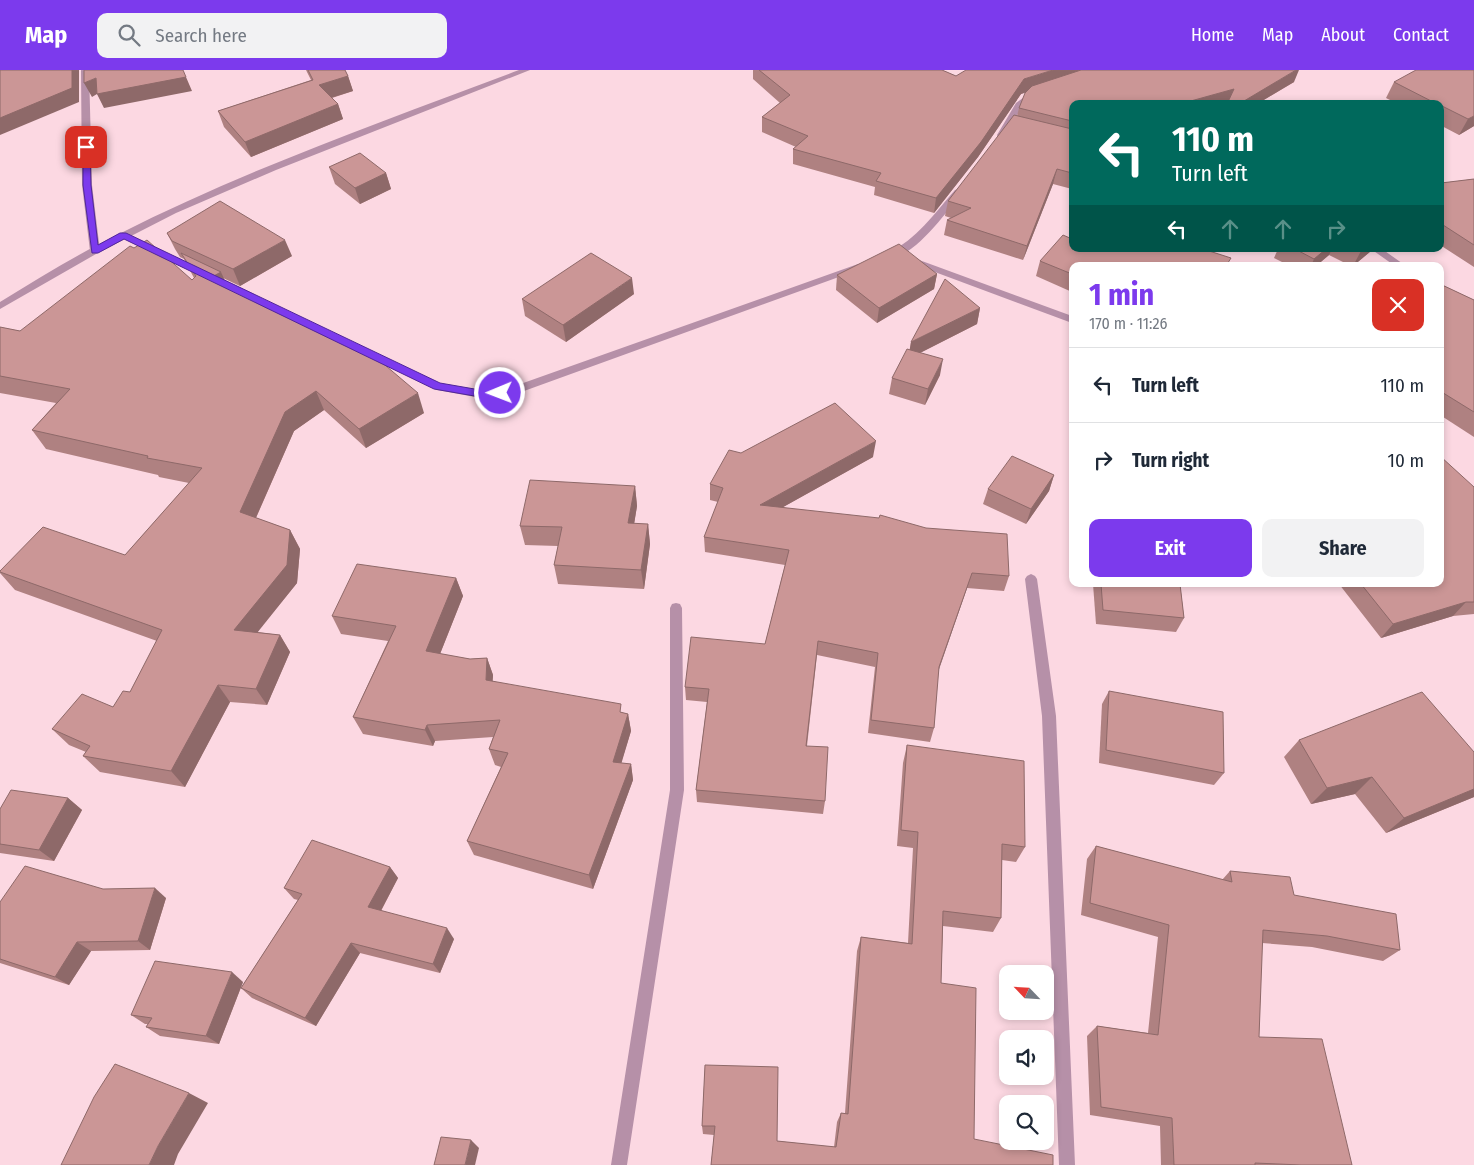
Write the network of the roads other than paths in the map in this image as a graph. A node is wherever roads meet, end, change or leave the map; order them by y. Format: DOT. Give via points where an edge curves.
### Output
graph roads {
  1 [pos="85,70"];
  2 [pos="526,70"];
  3 [pos="1043,90"];
  4 [pos="998,140"];
  5 [pos="966,183"];
  6 [pos="123,235"];
  7 [pos="95,251"];
  8 [pos="1380,252"];
  9 [pos="896,253"];
  10 [pos="1395,262"];
  11 [pos="267,304"];
  12 [pos="0,306"];
  13 [pos="1069,319"];
  14 [pos="348,343"];
  15 [pos="1031,578"];
  16 [pos="676,608"];
  17 [pos="620,1165"];
  18 [pos="1067,1165"];
  1 -- 7 [label="street" via="87,185"];
  2 -- 6 [label="street" via="302,156"];
  3 -- 4 [label="street" via="1025,97 1016,106 1013,126"];
  5 -- 9 [label="street" via="919,237"];
  6 -- 7 [label="street"];
  6 -- 11 [label="street"];
  7 -- 12 [label="street"];
  8 -- 10 [label="street"];
  9 -- 13 [label="street"];
  9 -- 14 [label="street" via="513,391 486,395 437,386"];
  15 -- 18 [label="street" via="1049,716"];
  16 -- 17 [label="street" via="676,790"];
}
